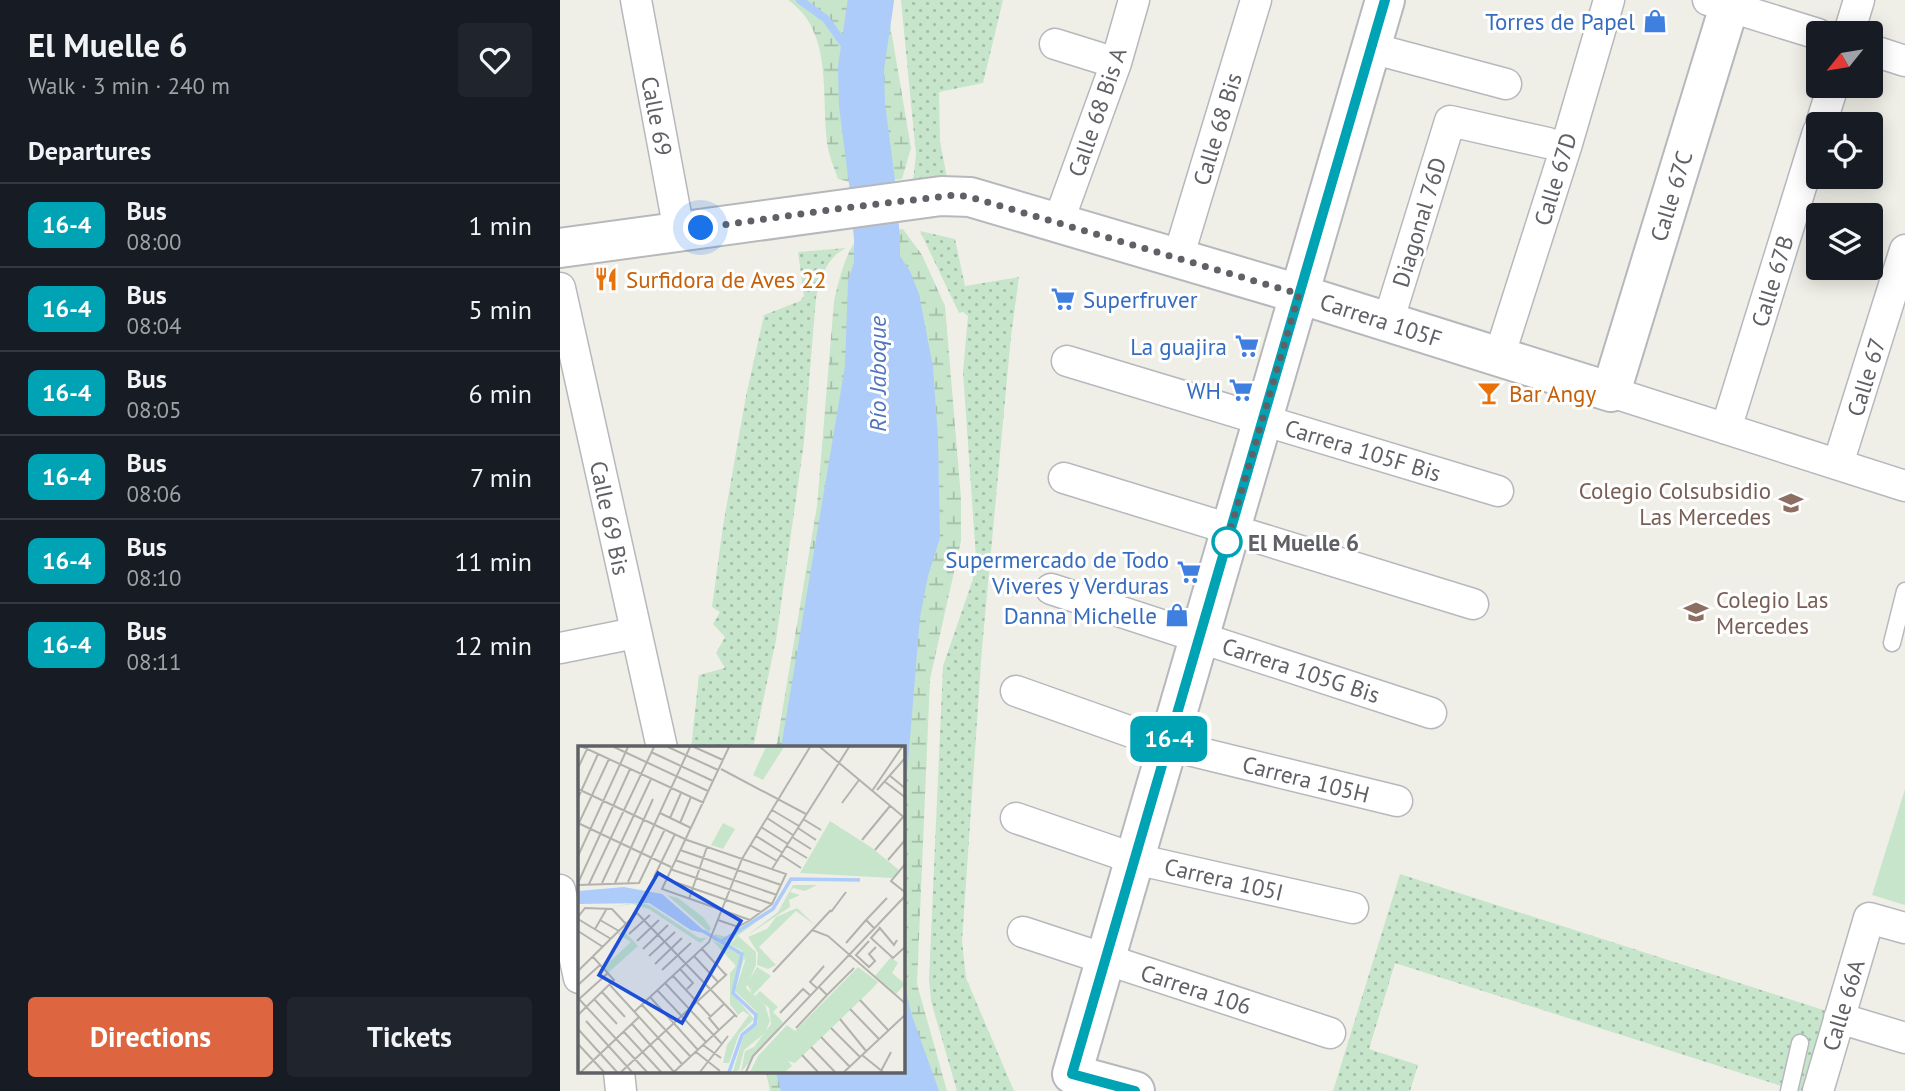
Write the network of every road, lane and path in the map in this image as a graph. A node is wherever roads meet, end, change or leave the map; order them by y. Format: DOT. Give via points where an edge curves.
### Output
graph roads {
  1 [pos="636,0"];
  2 [pos="1134,0"];
  3 [pos="1256,0"];
  4 [pos="1385,0"];
  5 [pos="1609,0"];
  6 [pos="1859,0"];
  7 [pos="1723,2"];
  8 [pos="1853,21"];
  9 [pos="1806,30"];
  10 [pos="1055,44"];
  11 [pos="1371,48"];
  12 [pos="1883,54"];
  13 [pos="1905,61"];
  14 [pos="1116,63"];
  15 [pos="1506,84"];
  16 [pos="1548,143"];
  17 [pos="1806,171"];
  18 [pos="1058,223"];
  19 [pos="679,231"];
  20 [pos="560,248"];
  21 [pos="1905,250"];
  22 [pos="1178,258"];
  23 [pos="560,288"];
  24 [pos="1299,294"];
  25 [pos="1388,322"];
  26 [pos="1499,357"];
  27 [pos="1067,361"];
  28 [pos="1611,393"];
  29 [pos="1262,420"];
  30 [pos="1726,429"];
  31 [pos="1839,464"];
  32 [pos="1064,478"];
  33 [pos="1905,486"];
  34 [pos="1498,491"];
  35 [pos="1230,529"];
  36 [pos="1051,589"];
  37 [pos="1905,591"];
  38 [pos="1473,604"];
  39 [pos="635,633"];
  40 [pos="1199,637"];
  41 [pos="1892,643"];
  42 [pos="560,648"];
  43 [pos="1016,691"];
  44 [pos="1431,713"];
  45 [pos="1168,745"];
  46 [pos="662,746"];
  47 [pos="1397,801"];
  48 [pos="1016,818"];
  49 [pos="1135,859"];
  50 [pos="560,890"];
  51 [pos="1353,908"];
  52 [pos="1905,928"];
  53 [pos="1023,932"];
  54 [pos="1105,959"];
  55 [pos="578,974"];
  56 [pos="578,979"];
  57 [pos="560,981"];
  58 [pos="1839,1018"];
  59 [pos="1329,1033"];
  60 [pos="1905,1038"];
  61 [pos="1800,1043"];
  62 [pos="1135,1091"];
  63 [pos="1789,1091"];
  64 [pos="1818,1091"];
  1 -- 19 [label="street, Calle 69"];
  2 -- 14 [label="street, Calle 68 Bis A"];
  3 -- 22 [label="street, Calle 68 Bis"];
  4 -- 11 [label="street"];
  5 -- 26 [label="street, Calle 67D"];
  6 -- 8 [label="street"];
  7 -- 9 [label="street"];
  7 -- 28 [label="street, Calle 67C"];
  10 -- 14 [label="street"];
  11 -- 15 [label="street"];
  11 -- 24 [label="street"];
  12 -- 13 [label="street"];
  14 -- 18 [label="street, Calle 68 Bis A"];
  16 -- 25 [label="street, Diagonal 76D" via="1450,121"];
  17 -- 30 [label="street, Calle 67B"];
  18 -- 19 [label="street, Carrera 105F" via="970,197 941,195"];
  18 -- 22 [label="street, Carrera 105F"];
  19 -- 20 [label="street, Carrera 105F"];
  21 -- 31 [label="street, Calle 67"];
  22 -- 24 [label="street, Carrera 105F"];
  23 -- 39 [label="street, Calle 69 Bis"];
  24 -- 25 [label="street, Carrera 105F"];
  24 -- 29 [label="street"];
  25 -- 26 [label="street, Carrera 105F"];
  26 -- 28 [label="street, Carrera 105F"];
  27 -- 29 [label="street, Carrera 105F Bis"];
  28 -- 30 [label="street, Carrera 105F"];
  29 -- 34 [label="street, Carrera 105F Bis"];
  29 -- 35 [label="street"];
  30 -- 31 [label="street, Carrera 105F"];
  31 -- 33 [label="street, Carrera 105F"];
  32 -- 35 [label="street"];
  35 -- 38 [label="street"];
  35 -- 40 [label="street"];
  36 -- 40 [label="street, Carrera 105G Bis"];
  37 -- 41 [label="lane"];
  39 -- 42 [label="street"];
  39 -- 46 [label="street, Calle 69 Bis"];
  40 -- 44 [label="street, Carrera 105G Bis"];
  40 -- 45 [label="street"];
  43 -- 45 [label="street, Carrera 105H"];
  45 -- 47 [label="street, Carrera 105H"];
  45 -- 49 [label="street"];
  48 -- 49 [label="street, Carrera 105I"];
  49 -- 51 [label="street, Carrera 105I"];
  49 -- 54 [label="street"];
  50 -- 55 [label="street"];
  52 -- 58 [label="street, Calle 66A" via="1869,918"];
  53 -- 54 [label="street, Carrera 106"];
  54 -- 59 [label="street, Carrera 106"];
  54 -- 62 [label="street" via="1072,1074"];
  56 -- 57 [label="street"];
  58 -- 60 [label="street"];
  58 -- 64 [label="street, Calle 66A"];
  61 -- 63 [label="lane"];
}
